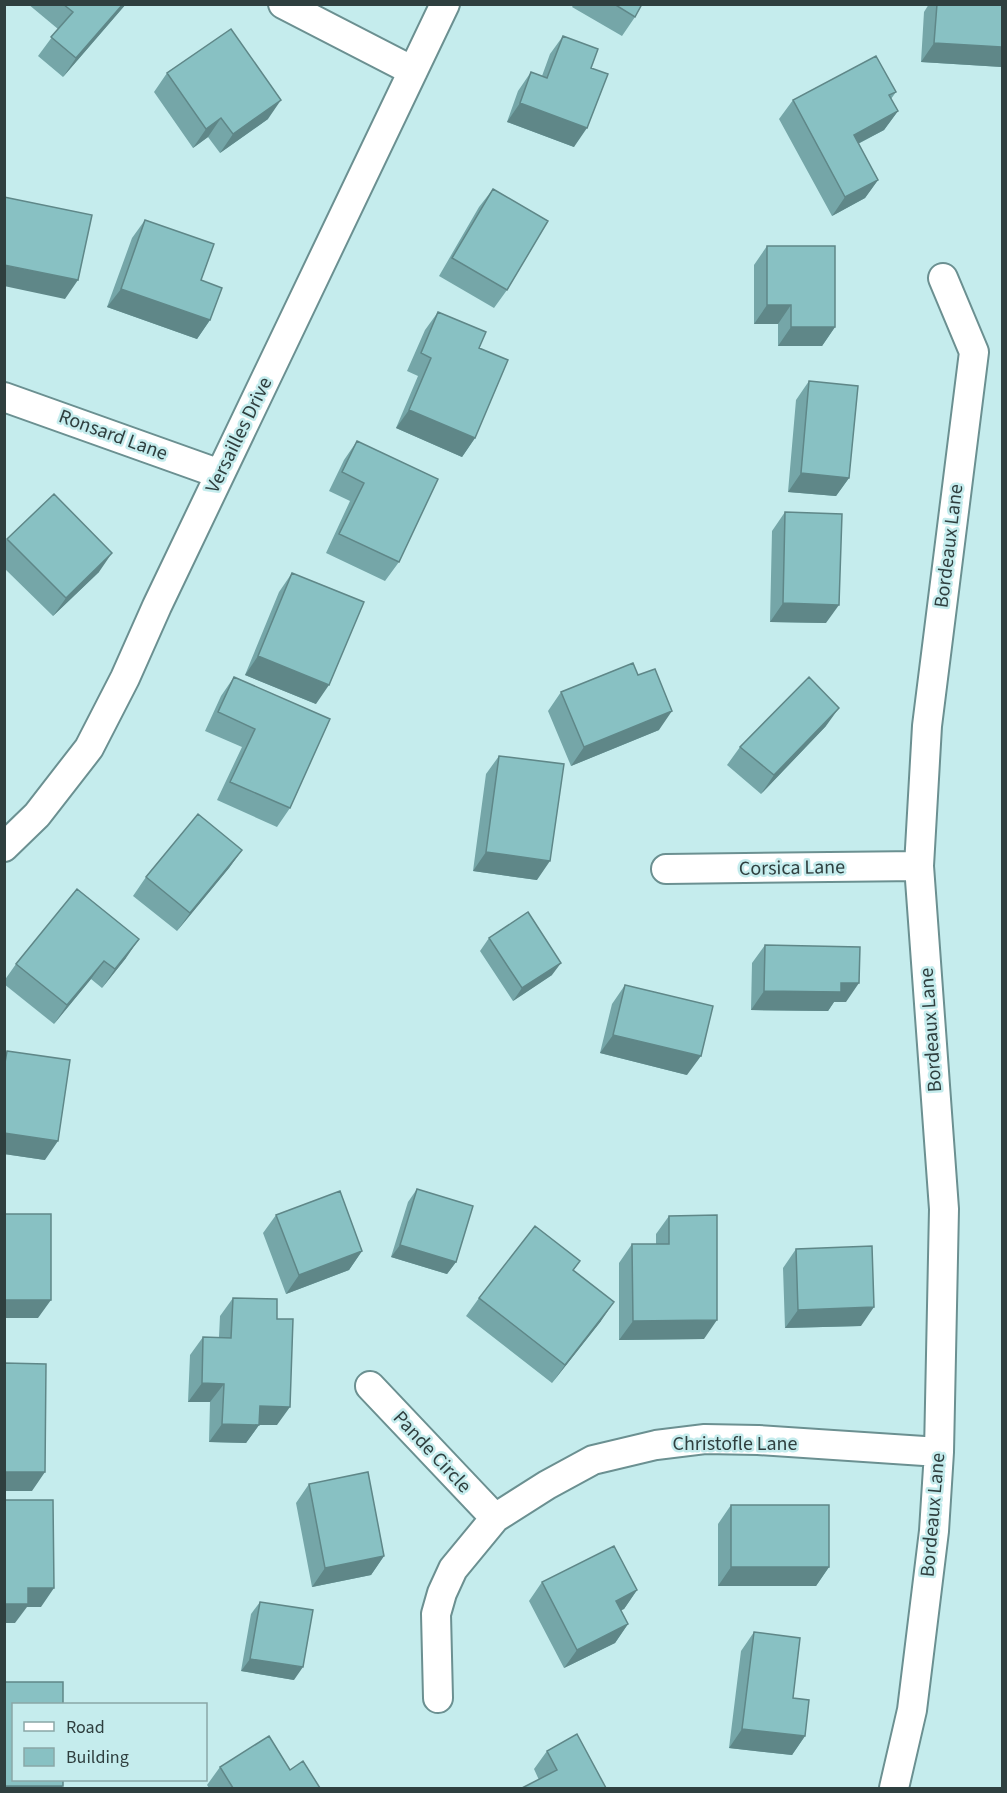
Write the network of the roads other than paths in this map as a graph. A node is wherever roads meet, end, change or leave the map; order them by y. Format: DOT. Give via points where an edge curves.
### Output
graph roads {
  1 [pos="283,4"];
  2 [pos="445,4"];
  3 [pos="413,71"];
  4 [pos="943,278"];
  5 [pos="4,397"];
  6 [pos="220,474"];
  7 [pos="4,847"];
  8 [pos="919,866"];
  9 [pos="666,869"];
  10 [pos="370,1386"];
  11 [pos="939,1452"];
  12 [pos="495,1518"];
  13 [pos="438,1698"];
  14 [pos="894,1788"];
  1 -- 3 [label="street"];
  2 -- 3 [label="street, Versailles Drive"];
  3 -- 6 [label="street, Versailles Drive"];
  4 -- 8 [label="street, Bordeaux Lane" via="974,352 927,726"];
  5 -- 6 [label="street, Ronsard Lane"];
  6 -- 7 [label="street, Versailles Drive" via="89,748 38,815"];
  8 -- 9 [label="street, Corsica Lane"];
  8 -- 11 [label="street, Bordeaux Lane" via="944,1209"];
  10 -- 12 [label="street, Pande Circle"];
  11 -- 12 [label="street, Christofle Lane" via="758,1440 705,1439 656,1445 593,1460"];
  11 -- 14 [label="street, Bordeaux Lane" via="934,1531 912,1710"];
  12 -- 13 [label="street, Christofle Lane" via="453,1569 442,1593 436,1614"];
}
